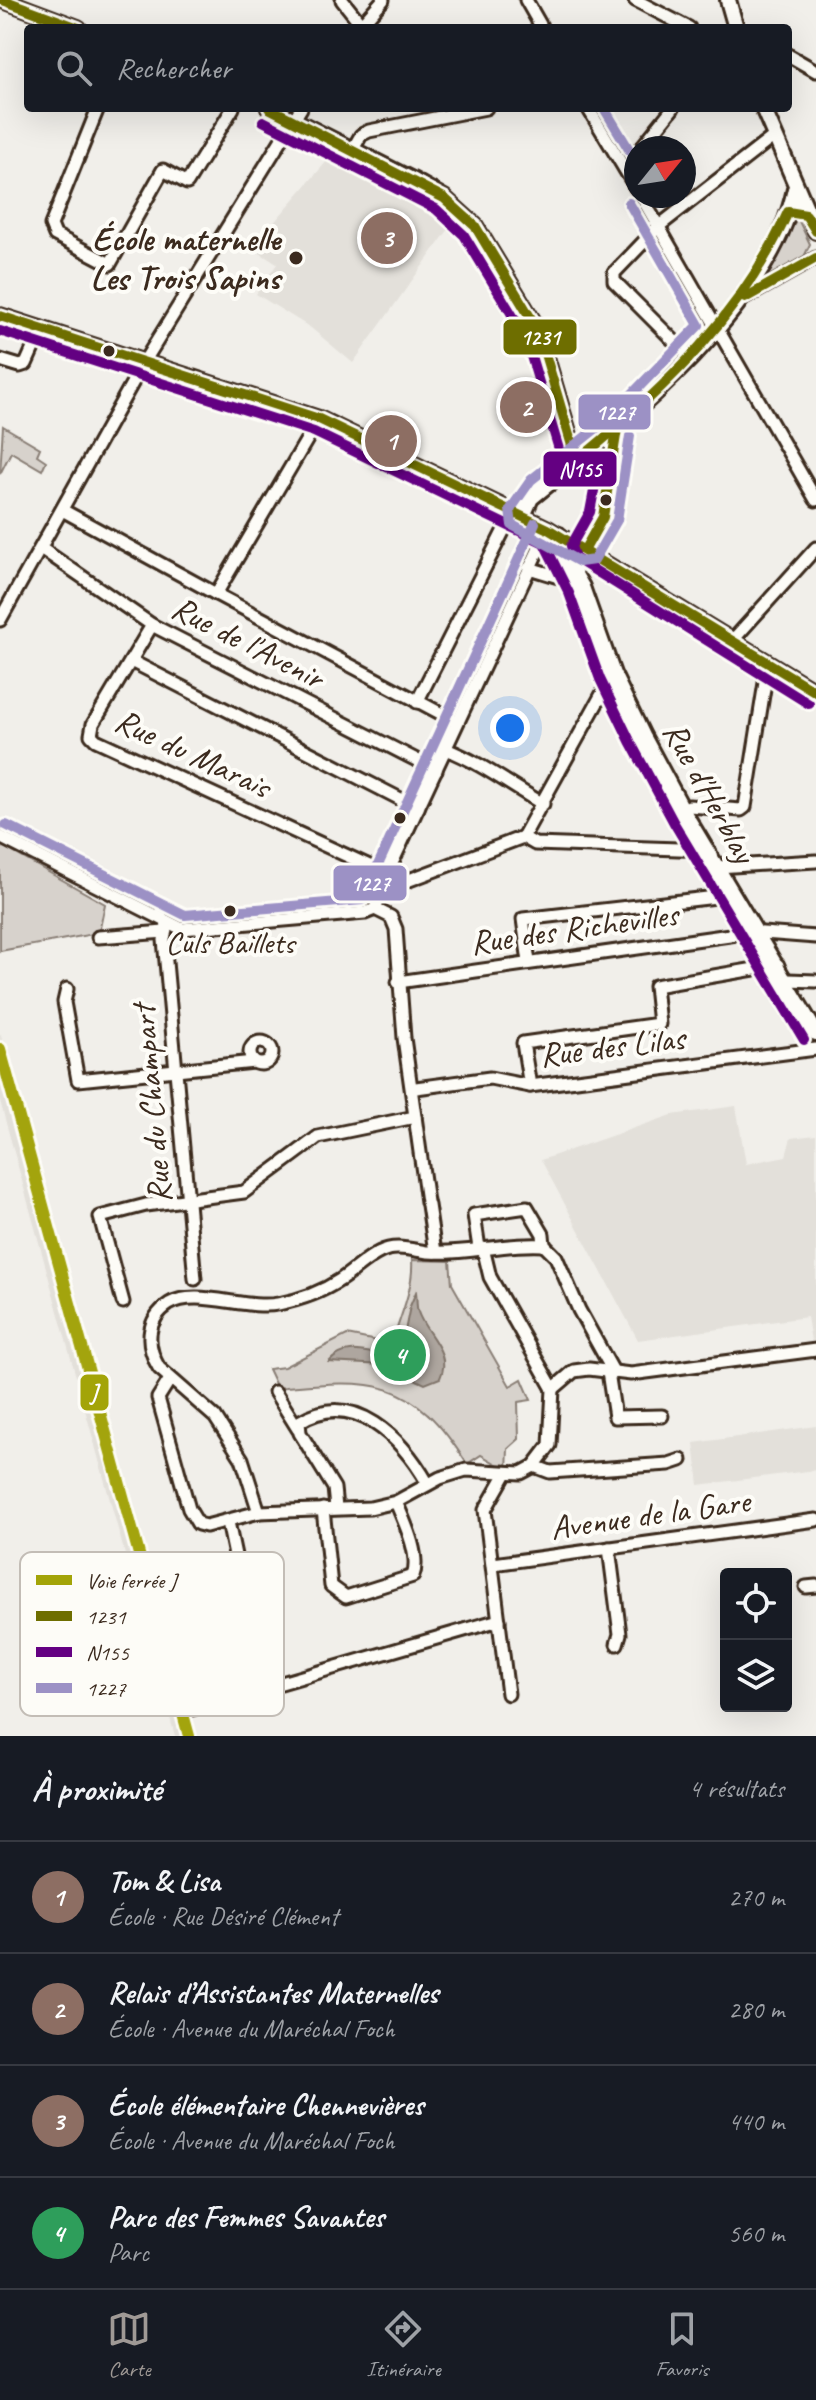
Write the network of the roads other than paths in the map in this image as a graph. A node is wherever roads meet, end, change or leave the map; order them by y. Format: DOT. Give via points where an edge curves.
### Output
graph roads {
  1 [pos="3,0"];
  2 [pos="342,0"];
  3 [pos="383,0"];
  4 [pos="526,0"];
  5 [pos="635,0"];
  6 [pos="728,0"];
  7 [pos="67,24"];
  8 [pos="359,24"];
  9 [pos="362,24"];
  10 [pos="540,24"];
  11 [pos="681,24"];
  12 [pos="735,24"];
  13 [pos="792,57"];
  14 [pos="816,71"];
  15 [pos="96,112"];
  16 [pos="231,112"];
  17 [pos="466,112"];
  18 [pos="590,112"];
  19 [pos="670,112"];
  20 [pos="764,112"];
  21 [pos="298,114"];
  22 [pos="651,136"];
  23 [pos="773,137"];
  24 [pos="353,149"];
  25 [pos="624,167"];
  26 [pos="795,189"];
  27 [pos="648,208"];
  28 [pos="788,212"];
  29 [pos="809,215"];
  30 [pos="659,226"];
  31 [pos="816,231"];
  32 [pos="816,258"];
  33 [pos="758,283"];
  34 [pos="0,316"];
  35 [pos="532,319"];
  36 [pos="716,327"];
  37 [pos="42,328"];
  38 [pos="515,343"];
  39 [pos="689,356"];
  40 [pos="0,360"];
  41 [pos="144,362"];
  42 [pos="319,419"];
  43 [pos="617,429"];
  44 [pos="583,456"];
  45 [pos="611,473"];
  46 [pos="816,500"];
  47 [pos="64,511"];
  48 [pos="518,514"];
  49 [pos="554,532"];
  50 [pos="816,548"];
  51 [pos="42,549"];
  52 [pos="585,549"];
  53 [pos="529,568"];
  54 [pos="573,571"];
  55 [pos="216,594"];
  56 [pos="0,620"];
  57 [pos="152,625"];
  58 [pos="732,641"];
  59 [pos="131,661"];
  60 [pos="768,664"];
  61 [pos="613,674"];
  62 [pos="816,692"];
  63 [pos="417,702"];
  64 [pos="457,722"];
  65 [pos="446,749"];
  66 [pos="436,770"];
  67 [pos="543,804"];
  68 [pos="418,808"];
  69 [pos="683,810"];
  70 [pos="0,837"];
  71 [pos="523,837"];
  72 [pos="707,850"];
  73 [pos="816,861"];
  74 [pos="717,867"];
  75 [pos="387,874"];
  76 [pos="734,895"];
  77 [pos="375,909"];
  78 [pos="166,928"];
  79 [pos="758,933"];
  80 [pos="98,937"];
  81 [pos="816,937"];
  82 [pos="529,962"];
  83 [pos="778,965"];
  84 [pos="788,980"];
  85 [pos="816,981"];
  86 [pos="398,982"];
  87 [pos="67,989"];
  88 [pos="816,1033"];
  89 [pos="816,1049"];
  90 [pos="254,1062"];
  91 [pos="175,1070"];
  92 [pos="530,1086"];
  93 [pos="416,1088"];
  94 [pos="415,1117"];
  95 [pos="188,1200"];
  96 [pos="544,1245"];
  97 [pos="481,1248"];
  98 [pos="435,1252"];
  99 [pos="196,1298"];
  100 [pos="123,1302"];
  101 [pos="816,1350"];
  102 [pos="611,1372"];
  103 [pos="170,1379"];
  104 [pos="553,1389"];
  105 [pos="275,1392"];
  106 [pos="662,1416"];
  107 [pos="300,1433"];
  108 [pos="681,1460"];
  109 [pos="534,1466"];
  110 [pos="505,1475"];
  111 [pos="428,1484"];
  112 [pos="396,1502"];
  113 [pos="336,1508"];
  114 [pos="323,1509"];
  115 [pos="259,1512"];
  116 [pos="816,1520"];
  117 [pos="228,1522"];
  118 [pos="609,1548"];
  119 [pos="234,1552"];
  120 [pos="493,1564"];
  121 [pos="499,1620"];
  122 [pos="617,1644"];
  123 [pos="284,1683"];
  124 [pos="508,1694"];
  1 -- 7 [label="main road"];
  2 -- 8 [label="street"];
  3 -- 9 [label="street"];
  4 -- 10 [label="street"];
  5 -- 11 [label="street"];
  6 -- 12 [label="main road"];
  13 -- 14 [label="street"];
  15 -- 16 [label="street" via="51,225 55,235 110,264 163,170 187,183"];
  17 -- 24 [label="street" via="369,131"];
  18 -- 25 [label="street"];
  19 -- 22 [label="street"];
  20 -- 23 [label="main road"];
  21 -- 24 [label="main road"];
  21 -- 41 [label="street"];
  23 -- 26 [label="main road"];
  23 -- 30 [label="street"];
  24 -- 35 [label="main road" via="444,198 468,218"];
  26 -- 28 [label="main road"];
  26 -- 29 [label="main road"];
  27 -- 30 [label="street"];
  28 -- 29 [label="main road"];
  28 -- 33 [label="main road"];
  29 -- 31 [label="main road"];
  30 -- 36 [label="street"];
  30 -- 39 [label="street" via="614,273 614,281"];
  32 -- 33 [label="street"];
  33 -- 36 [label="main road"];
  34 -- 37 [label="main road"];
  35 -- 38 [label="street"];
  35 -- 44 [label="main road" via="573,449"];
  36 -- 39 [label="main road"];
  36 -- 46 [label="street"];
  37 -- 40 [label="street" via="26,364"];
  37 -- 41 [label="main road"];
  39 -- 43 [label="main road"];
  41 -- 42 [label="main road"];
  41 -- 47 [label="street"];
  42 -- 48 [label="main road"];
  42 -- 55 [label="street"];
  43 -- 44 [label="main road"];
  43 -- 45 [label="main road"];
  44 -- 45 [label="main road"];
  44 -- 48 [label="main road"];
  45 -- 52 [label="main road" via="603,517"];
  47 -- 51 [label="street"];
  47 -- 55 [label="street"];
  48 -- 49 [label="main road"];
  48 -- 63 [label="street"];
  49 -- 52 [label="main road"];
  49 -- 53 [label="street"];
  49 -- 54 [label="main road, Rue d'Herblay"];
  50 -- 58 [label="street"];
  51 -- 56 [label="street"];
  51 -- 57 [label="street, Rue de l'Avenir"];
  52 -- 54 [label="street"];
  52 -- 58 [label="main road"];
  53 -- 54 [label="street" via="562,578"];
  53 -- 64 [label="street"];
  54 -- 61 [label="main road, Rue d'Herblay"];
  55 -- 63 [label="street"];
  57 -- 59 [label="street, Rue du Marais"];
  57 -- 66 [label="street, Rue de l'Avenir"];
  58 -- 60 [label="main road"];
  59 -- 68 [label="street"];
  59 -- 75 [label="street, Rue du Marais" via="93,724 96,740"];
  60 -- 62 [label="main road"];
  60 -- 69 [label="street" via="745,807"];
  61 -- 67 [label="street"];
  61 -- 69 [label="main road, Rue d'Herblay"];
  63 -- 64 [label="street"];
  64 -- 65 [label="street"];
  65 -- 66 [label="street"];
  65 -- 67 [label="street" via="480,763"];
  66 -- 68 [label="street"];
  67 -- 71 [label="street"];
  68 -- 75 [label="street"];
  69 -- 72 [label="main road, Rue d'Herblay"];
  70 -- 78 [label="street"];
  71 -- 72 [label="street" via="535,844"];
  71 -- 75 [label="street" via="409,881"];
  72 -- 74 [label="main road, Rue d'Herblay"];
  73 -- 74 [label="street"];
  74 -- 76 [label="main road, Rue d'Herblay"];
  75 -- 77 [label="street"];
  76 -- 79 [label="main road, Rue d'Herblay"];
  76 -- 82 [label="street" via="523,919"];
  77 -- 78 [label="street"];
  77 -- 86 [label="street" via="394,922"];
  78 -- 80 [label="street"];
  78 -- 91 [label="street, Rue du Champart"];
  79 -- 81 [label="street, Rue des Richevilles"];
  79 -- 82 [label="street, Rue des Richevilles"];
  79 -- 83 [label="main road, Rue d'Herblay"];
  82 -- 86 [label="street, Rue des Richevilles"];
  83 -- 84 [label="main road, Rue d'Herblay"];
  83 -- 92 [label="street" via="655,986 659,1024 523,1043"];
  84 -- 85 [label="street"];
  84 -- 88 [label="main road, Rue d'Herblay"];
  86 -- 94 [label="street"];
  87 -- 91 [label="street" via="64,1002 78,1080"];
  89 -- 92 [label="street, Rue des Lilas"];
  90 -- 91 [label="street"];
  91 -- 95 [label="street, Rue du Champart"];
  92 -- 93 [label="street, Rue des Lilas" via="490,1078"];
  94 -- 95 [label="street" via="318,1137 244,1192"];
  94 -- 98 [label="street"];
  95 -- 99 [label="street, Rue du Champart"];
  95 -- 100 [label="street" via="100,1217"];
  96 -- 97 [label="street"];
  96 -- 97 [label="street" via="527,1207 474,1215"];
  96 -- 102 [label="street" via="556,1257"];
  97 -- 98 [label="street"];
  97 -- 104 [label="street" via="490,1277"];
  98 -- 99 [label="street" via="383,1250 322,1290 274,1305"];
  99 -- 103 [label="street" via="171,1303 152,1325 148,1347"];
  101 -- 102 [label="street" via="643,1373"];
  102 -- 104 [label="street" via="574,1371"];
  102 -- 106 [label="street" via="615,1417"];
  103 -- 115 [label="street" via="215,1417 242,1459"];
  103 -- 117 [label="street" via="158,1398 189,1509 198,1524"];
  104 -- 109 [label="street" via="550,1445"];
  105 -- 107 [label="street"];
  107 -- 111 [label="street" via="299,1422 308,1416 351,1414 402,1443"];
  107 -- 113 [label="street" via="334,1488"];
  108 -- 109 [label="street" via="550,1472"];
  109 -- 110 [label="street"];
  110 -- 111 [label="street" via="466,1470"];
  110 -- 120 [label="street" via="485,1510"];
  111 -- 112 [label="street"];
  112 -- 113 [label="street"];
  112 -- 114 [label="street" via="408,1531 413,1576 346,1597 331,1586"];
  113 -- 114 [label="street"];
  114 -- 115 [label="street"];
  115 -- 117 [label="street"];
  116 -- 118 [label="street, Avenue de la Gare"];
  117 -- 119 [label="street"];
  118 -- 120 [label="street, Avenue de la Gare"];
  118 -- 122 [label="street"];
  120 -- 121 [label="street"];
  121 -- 123 [label="street"];
  121 -- 124 [label="street"];
}
